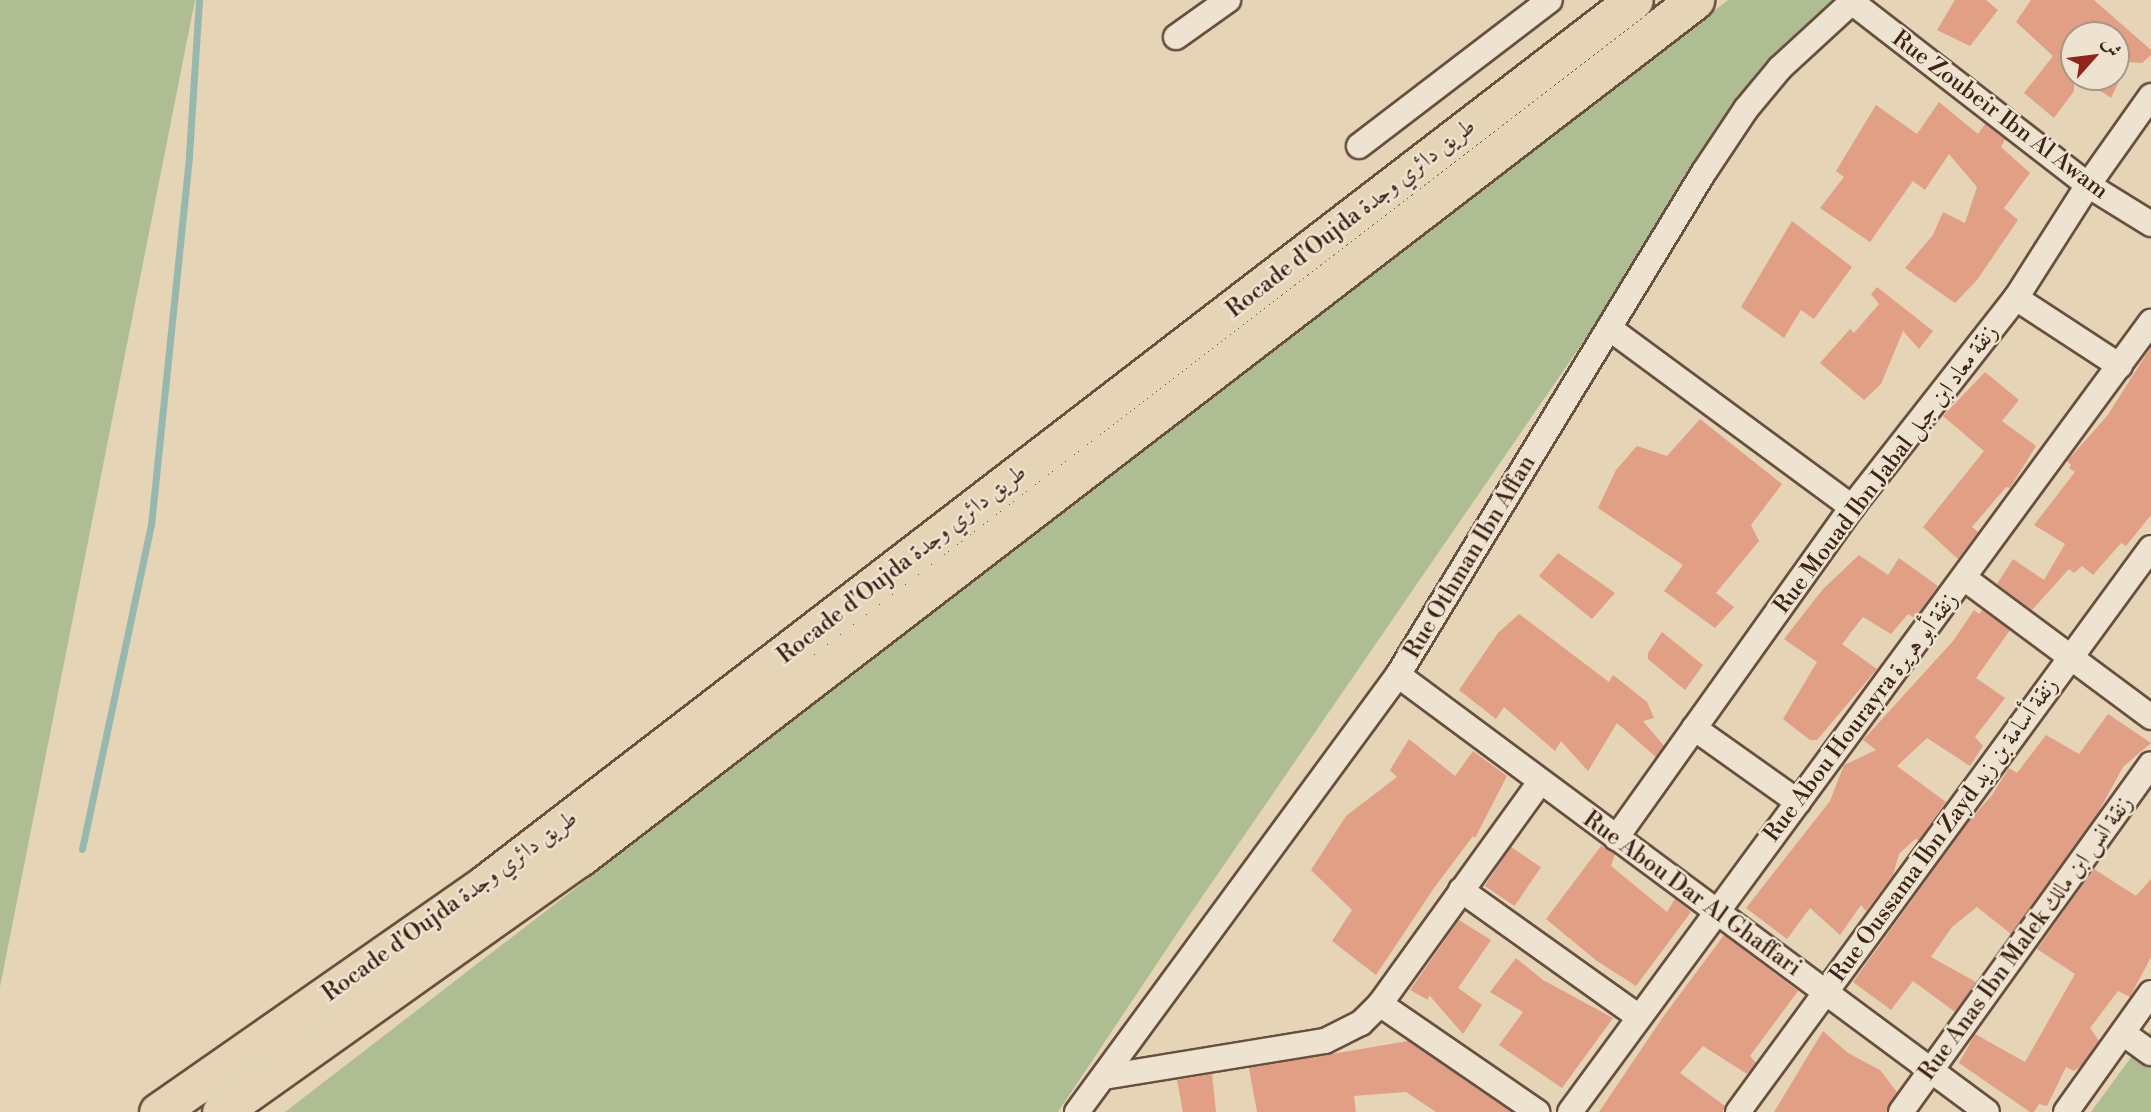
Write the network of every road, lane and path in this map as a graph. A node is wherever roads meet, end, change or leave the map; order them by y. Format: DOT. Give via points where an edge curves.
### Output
graph roads {
  1 [pos="1228,0"];
  2 [pos="1550,0"];
  3 [pos="1634,0"];
  4 [pos="1695,0"];
  5 [pos="1853,1"];
  6 [pos="1176,37"];
  7 [pos="2151,96"];
  8 [pos="1359,146"];
  9 [pos="2088,185"];
  10 [pos="2151,224"];
  11 [pos="2016,298"];
  12 [pos="2151,322"];
  13 [pos="1609,328"];
  14 [pos="2120,366"];
  15 [pos="1852,507"];
  16 [pos="2151,548"];
  17 [pos="1964,578"];
  18 [pos="2070,657"];
  19 [pos="1398,675"];
  20 [pos="2151,717"];
  21 [pos="1694,728"];
  22 [pos="2151,764"];
  23 [pos="1539,782"];
  24 [pos="1798,802"];
  25 [pos="1616,838"];
  26 [pos="1461,890"];
  27 [pos="1716,912"];
  28 [pos="1826,991"];
  29 [pos="2151,993"];
  30 [pos="1380,1003"];
  31 [pos="1639,1017"];
  32 [pos="2123,1033"];
  33 [pos="2151,1053"];
  34 [pos="1930,1072"];
  35 [pos="1104,1077"];
  36 [pos="158,1112"];
  37 [pos="221,1112"];
  38 [pos="1077,1112"];
  39 [pos="1537,1112"];
  40 [pos="1570,1112"];
  41 [pos="1738,1112"];
  42 [pos="1901,1112"];
  43 [pos="1987,1112"];
  44 [pos="2066,1112"];
  1 -- 6 [label="street"];
  2 -- 8 [label="street"];
  3 -- 36 [label="highway, Rocade d'Oujda طريق دائري وجدة" via="486,883"];
  4 -- 37 [label="highway, Rocade d'Oujda طريق دائري وجدة" via="579,858"];
  5 -- 9 [label="street, Rue Zoubeir Ibn Al Awam"];
  5 -- 13 [label="street, Rue Othman Ibn Affan" via="1762,87"];
  7 -- 9 [label="street, Rue Mouad Ibn Jabal زنقة معاد ابن جبل"];
  9 -- 10 [label="street, Rue Zoubeir Ibn Al Awam"];
  9 -- 11 [label="street, Rue Mouad Ibn Jabal زنقة معاد ابن جبل"];
  11 -- 14 [label="street"];
  11 -- 15 [label="street, Rue Mouad Ibn Jabal زنقة معاد ابن جبل"];
  12 -- 14 [label="street, Rue Abou Hourayra زنقة أبو هريرة"];
  13 -- 15 [label="street"];
  13 -- 19 [label="street, Rue Othman Ibn Affan"];
  14 -- 17 [label="street, Rue Abou Hourayra زنقة أبو هريرة"];
  15 -- 21 [label="street, Rue Mouad Ibn Jabal زنقة معاد ابن جبل"];
  16 -- 18 [label="street, Rue Oussama Ibn Zayd زنقة أسامة بن زيد"];
  17 -- 18 [label="street"];
  17 -- 24 [label="street, Rue Abou Hourayra زنقة أبو هريرة"];
  18 -- 20 [label="street"];
  18 -- 28 [label="street, Rue Oussama Ibn Zayd زنقة أسامة بن زيد"];
  19 -- 23 [label="street, Rue Abou Dar Al Ghaffari"];
  19 -- 35 [label="street, Rue Othman Ibn Affan"];
  21 -- 24 [label="street"];
  21 -- 25 [label="street, Rue Mouad Ibn Jabal زنقة معاد ابن جبل"];
  22 -- 34 [label="street, Rue Anas Ibn Malek زنقة انس ابن مالك"];
  23 -- 25 [label="street, Rue Abou Dar Al Ghaffari"];
  23 -- 26 [label="street"];
  24 -- 27 [label="street, Rue Abou Hourayra زنقة أبو هريرة"];
  25 -- 27 [label="street, Rue Abou Dar Al Ghaffari"];
  26 -- 30 [label="street"];
  26 -- 31 [label="street"];
  27 -- 28 [label="street, Rue Abou Dar Al Ghaffari"];
  27 -- 31 [label="street, Rue Abou Hourayra زنقة أبو هريرة"];
  28 -- 34 [label="street, Rue Abou Dar Al Ghaffari"];
  28 -- 41 [label="street, Rue Oussama Ibn Zayd زنقة أسامة بن زيد"];
  29 -- 32 [label="street"];
  30 -- 35 [label="street" via="1361,1023 1325,1041"];
  30 -- 39 [label="street"];
  31 -- 40 [label="street, Rue Abou Hourayra زنقة أبو هريرة"];
  32 -- 33 [label="street"];
  32 -- 44 [label="street"];
  34 -- 42 [label="street, Rue Anas Ibn Malek زنقة انس ابن مالك"];
  34 -- 43 [label="street, Rue Abou Dar Al Ghaffari"];
  35 -- 38 [label="street, Rue Othman Ibn Affan"];
}
